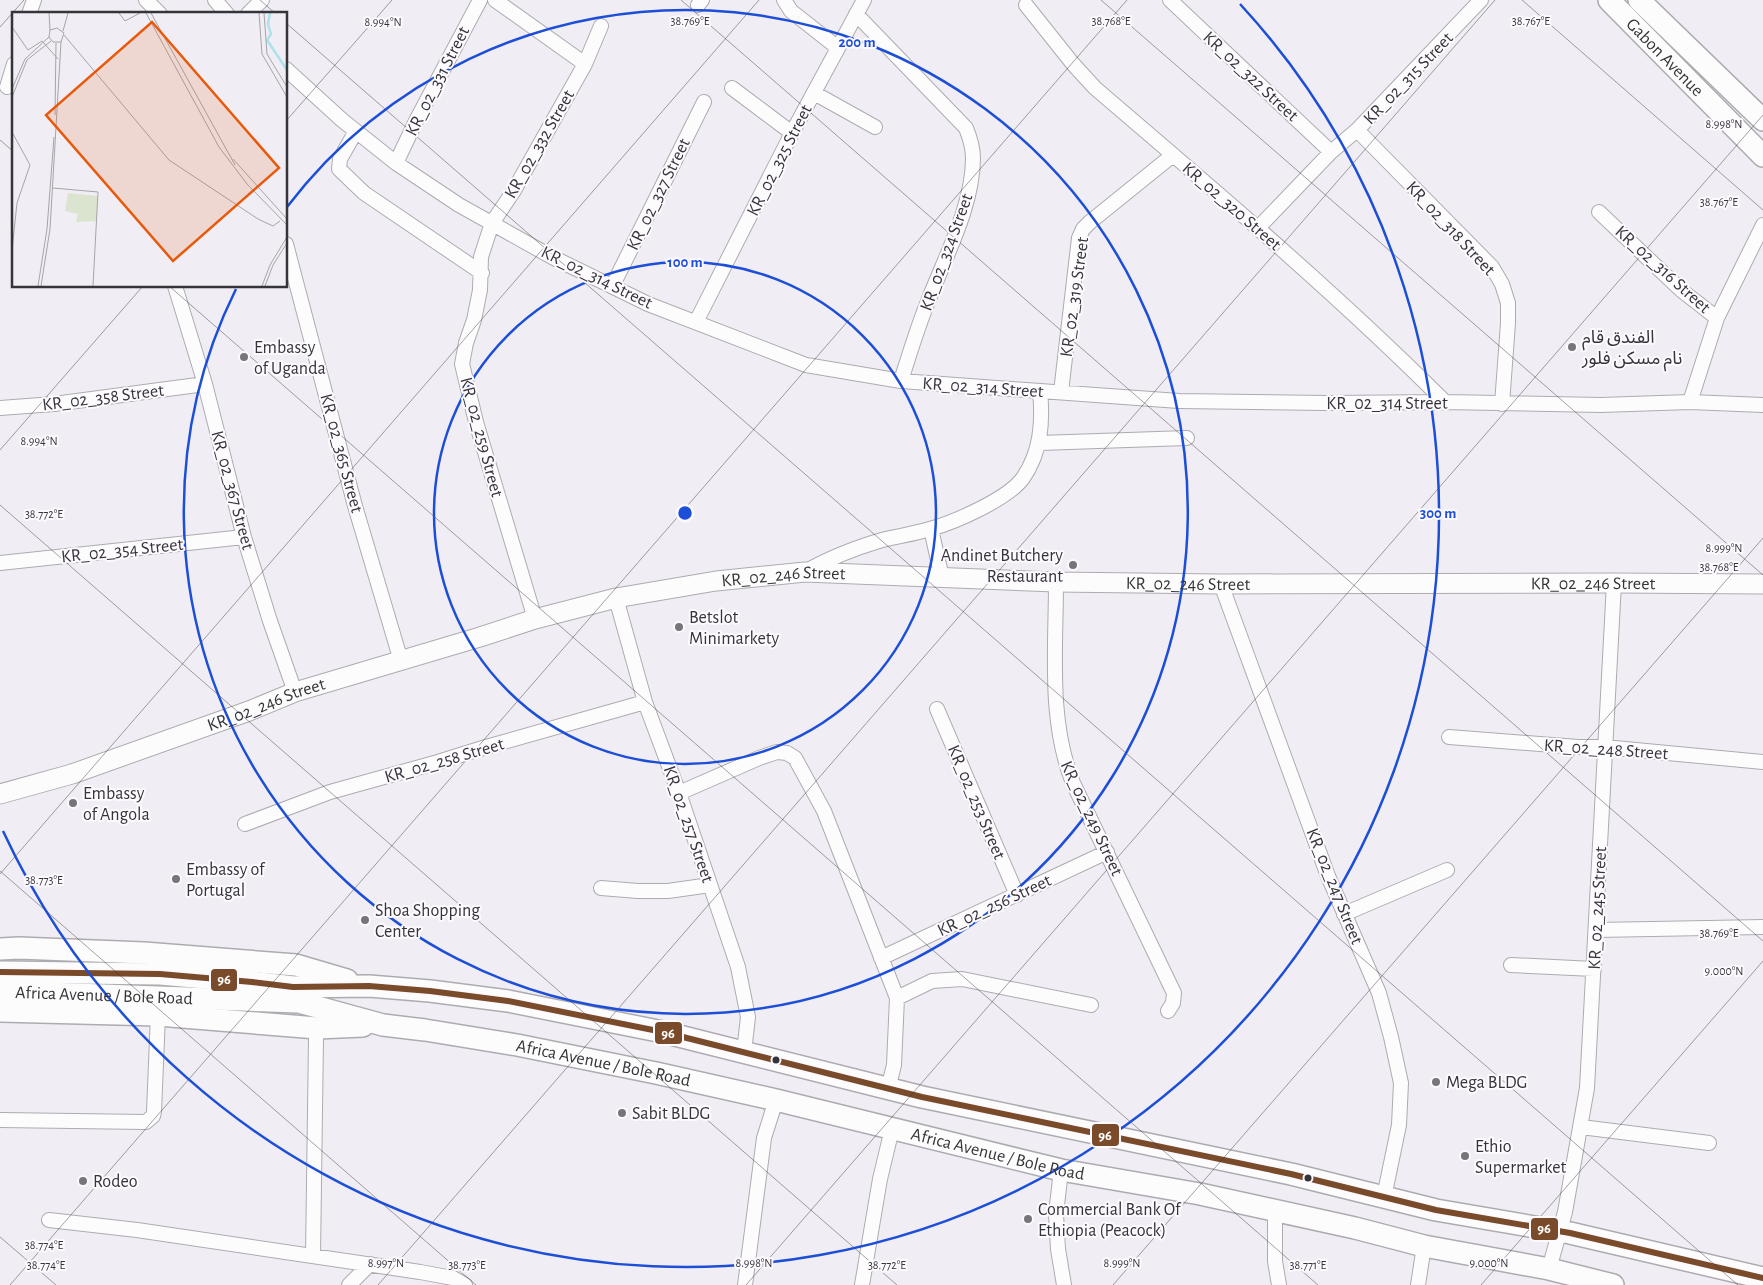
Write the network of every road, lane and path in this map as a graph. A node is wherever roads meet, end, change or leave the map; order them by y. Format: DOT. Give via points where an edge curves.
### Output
graph roads {
  1 [pos="146,0"];
  2 [pos="214,0"];
  3 [pos="262,0"];
  4 [pos="480,0"];
  5 [pos="495,0"];
  6 [pos="784,0"];
  7 [pos="864,0"];
  8 [pos="1170,0"];
  9 [pos="1482,0"];
  10 [pos="1609,0"];
  11 [pos="1645,2"];
  12 [pos="1026,5"];
  13 [pos="158,12"];
  14 [pos="225,12"];
  15 [pos="250,12"];
  16 [pos="856,14"];
  17 [pos="601,26"];
  18 [pos="838,48"];
  19 [pos="585,64"];
  20 [pos="12,71"];
  21 [pos="288,72"];
  22 [pos="7,87"];
  23 [pos="732,88"];
  24 [pos="814,93"];
  25 [pos="704,102"];
  26 [pos="1763,120"];
  27 [pos="875,127"];
  28 [pos="1357,130"];
  29 [pos="356,131"];
  30 [pos="792,133"];
  31 [pos="1331,152"];
  32 [pos="1173,154"];
  33 [pos="1763,156"];
  34 [pos="396,163"];
  35 [pos="1599,212"];
  36 [pos="492,223"];
  37 [pos="1763,225"];
  38 [pos="1258,228"];
  39 [pos="288,251"];
  40 [pos="482,273"];
  41 [pos="613,286"];
  42 [pos="176,288"];
  43 [pos="1717,318"];
  44 [pos="696,322"];
  45 [pos="901,381"];
  46 [pos="205,384"];
  47 [pos="1040,391"];
  48 [pos="1061,392"];
  49 [pos="1445,402"];
  50 [pos="1690,402"];
  51 [pos="1502,404"];
  52 [pos="1763,405"];
  53 [pos="0,408"];
  54 [pos="1187,438"];
  55 [pos="1039,443"];
  56 [pos="932,529"];
  57 [pos="244,537"];
  58 [pos="0,563"];
  59 [pos="804,572"];
  60 [pos="942,578"];
  61 [pos="1056,582"];
  62 [pos="1614,583"];
  63 [pos="1221,584"];
  64 [pos="1763,584"];
  65 [pos="616,598"];
  66 [pos="535,619"];
  67 [pos="401,661"];
  68 [pos="295,692"];
  69 [pos="645,702"];
  70 [pos="937,709"];
  71 [pos="1450,737"];
  72 [pos="1604,747"];
  73 [pos="1763,762"];
  74 [pos="680,792"];
  75 [pos="0,794"];
  76 [pos="245,824"];
  77 [pos="1107,852"];
  78 [pos="1447,870"];
  79 [pos="710,885"];
  80 [pos="602,888"];
  81 [pos="1017,895"];
  82 [pos="1344,914"];
  83 [pos="1763,927"];
  84 [pos="1596,930"];
  85 [pos="0,949"];
  86 [pos="881,958"];
  87 [pos="1511,965"];
  88 [pos="1594,969"];
  89 [pos="0,972"];
  90 [pos="369,986"];
  91 [pos="0,992"];
  92 [pos="897,998"];
  93 [pos="1090,1005"];
  94 [pos="0,1011"];
  95 [pos="1168,1011"];
  96 [pos="158,1015"];
  97 [pos="383,1025"];
  98 [pos="317,1028"];
  99 [pos="744,1052"];
  100 [pos="888,1089"];
  101 [pos="776,1100"];
  102 [pos="0,1120"];
  103 [pos="1580,1127"];
  104 [pos="892,1129"];
  105 [pos="1709,1143"];
  106 [pos="1061,1170"];
  107 [pos="1384,1197"];
  108 [pos="1275,1211"];
  109 [pos="49,1220"];
  110 [pos="1558,1231"];
  111 [pos="1424,1246"];
  112 [pos="313,1256"];
  113 [pos="370,1264"];
  114 [pos="1548,1269"];
  115 [pos="1763,1278"];
  116 [pos="349,1285"];
  117 [pos="465,1285"];
  118 [pos="745,1285"];
  119 [pos="862,1285"];
  120 [pos="1064,1285"];
  121 [pos="1279,1285"];
  122 [pos="1418,1285"];
  123 [pos="1613,1285"];
  1 -- 13 [label="street"];
  2 -- 14 [label="street"];
  3 -- 15 [label="street"];
  4 -- 34 [label="street, KR_02_331 Street"];
  5 -- 19 [label="street"];
  6 -- 18 [label="street" via="791,11"];
  7 -- 16 [label="street, KR_02_325 Street"];
  8 -- 31 [label="street, KR_02_322 Street"];
  9 -- 28 [label="street, KR_02_315 Street"];
  10 -- 33 [label="main road, Gabon Avenue"];
  11 -- 26 [label="main road, Gabon Avenue"];
  12 -- 32 [label="street, KR_02_320 Street" via="1095,88"];
  16 -- 18 [label="street, KR_02_325 Street"];
  16 -- 45 [label="street, KR_02_324 Street" via="966,128 973,156 960,225 925,308"];
  17 -- 19 [label="street, KR_02_332 Street"];
  18 -- 24 [label="street, KR_02_325 Street"];
  19 -- 36 [label="street, KR_02_332 Street"];
  20 -- 22 [label="street"];
  21 -- 29 [label="street, KR_02_314 Street"];
  23 -- 30 [label="street"];
  24 -- 27 [label="street"];
  24 -- 30 [label="street, KR_02_325 Street"];
  25 -- 41 [label="street, KR_02_327 Street"];
  28 -- 31 [label="street, KR_02_315 Street"];
  28 -- 51 [label="street, KR_02_318 Street" via="1492,267 1502,284 1508,303"];
  29 -- 34 [label="street, KR_02_314 Street"];
  29 -- 40 [label="street" via="340,159 339,169 364,194"];
  30 -- 44 [label="street, KR_02_325 Street"];
  31 -- 38 [label="street, KR_02_315 Street"];
  32 -- 38 [label="street, KR_02_320 Street"];
  32 -- 48 [label="street, KR_02_319 Street" via="1090,222 1079,238"];
  34 -- 36 [label="street, KR_02_314 Street"];
  35 -- 43 [label="street, KR_02_316 Street" via="1681,290"];
  36 -- 40 [label="street, KR_02_259 Street" via="482,257"];
  36 -- 41 [label="street, KR_02_314 Street"];
  37 -- 43 [label="street, KR_02_316 Street"];
  38 -- 49 [label="street, KR_02_320 Street"];
  39 -- 67 [label="street, KR_02_365 Street"];
  40 -- 66 [label="street, KR_02_259 Street" via="462,364 476,422"];
  41 -- 44 [label="street, KR_02_314 Street" via="648,304"];
  42 -- 46 [label="street, KR_02_367 Street"];
  43 -- 50 [label="street"];
  44 -- 45 [label="street, KR_02_314 Street" via="806,365"];
  45 -- 47 [label="street, KR_02_314 Street"];
  46 -- 53 [label="street, KR_02_358 Street"];
  46 -- 57 [label="street, KR_02_367 Street"];
  47 -- 48 [label="street, KR_02_314 Street"];
  47 -- 55 [label="street"];
  48 -- 49 [label="street, KR_02_314 Street" via="1179,401"];
  49 -- 51 [label="street, KR_02_314 Street"];
  50 -- 51 [label="street, KR_02_314 Street"];
  50 -- 52 [label="street, KR_02_314 Street"];
  54 -- 55 [label="street"];
  55 -- 56 [label="street" via="1030,467 1010,491 990,504"];
  56 -- 59 [label="street" via="849,551"];
  56 -- 60 [label="street"];
  57 -- 58 [label="street, KR_02_354 Street"];
  57 -- 68 [label="street, KR_02_367 Street"];
  59 -- 60 [label="street, KR_02_246 Street"];
  59 -- 65 [label="street, KR_02_246 Street" via="716,581"];
  60 -- 61 [label="street, KR_02_246 Street"];
  61 -- 63 [label="street, KR_02_246 Street"];
  61 -- 77 [label="street, KR_02_249 Street" via="1056,713 1064,760"];
  62 -- 63 [label="street, KR_02_246 Street"];
  62 -- 64 [label="street, KR_02_246 Street"];
  62 -- 72 [label="street, KR_02_245 Street"];
  63 -- 82 [label="street, KR_02_247 Street"];
  65 -- 66 [label="street, KR_02_246 Street"];
  65 -- 69 [label="street, KR_02_257 Street"];
  66 -- 67 [label="street, KR_02_246 Street"];
  67 -- 68 [label="street, KR_02_246 Street"];
  68 -- 75 [label="street, KR_02_246 Street" via="72,774"];
  69 -- 74 [label="street, KR_02_257 Street"];
  69 -- 76 [label="street, KR_02_258 Street" via="330,792"];
  70 -- 81 [label="street, KR_02_253 Street"];
  71 -- 72 [label="street, KR_02_248 Street"];
  72 -- 73 [label="street, KR_02_248 Street"];
  72 -- 84 [label="street, KR_02_245 Street"];
  74 -- 79 [label="street, KR_02_257 Street"];
  74 -- 86 [label="street" via="777,752 796,758 824,811"];
  77 -- 81 [label="street, KR_02_256 Street"];
  77 -- 95 [label="street, KR_02_249 Street" via="1174,993"];
  78 -- 82 [label="street"];
  79 -- 80 [label="street" via="668,891"];
  79 -- 99 [label="street, KR_02_257 Street" via="738,967 748,1017"];
  81 -- 86 [label="street, KR_02_256 Street"];
  82 -- 107 [label="street, KR_02_247 Street" via="1379,993 1401,1084 1399,1125"];
  83 -- 84 [label="street"];
  84 -- 88 [label="street, KR_02_245 Street"];
  85 -- 90 [label="main road, Africa Avenue / Bole Road" via="144,953 296,965"];
  86 -- 92 [label="street"];
  87 -- 88 [label="street"];
  88 -- 103 [label="street, KR_02_245 Street" via="1587,1088"];
  89 -- 90 [label="main road, Africa Avenue / Bole Road" via="160,974 293,987"];
  90 -- 99 [label="main road, Africa Avenue / Bole Road" via="508,1001"];
  91 -- 97 [label="main road, Africa Avenue / Bole Road" via="299,1002"];
  92 -- 93 [label="street" via="932,980 962,979"];
  92 -- 100 [label="street" via="894,1065"];
  94 -- 96 [label="main road, Africa Avenue / Bole Road"];
  96 -- 98 [label="main road, Africa Avenue / Bole Road"];
  96 -- 102 [label="street" via="154,1112 146,1122"];
  97 -- 98 [label="main road, Africa Avenue / Bole Road"];
  97 -- 101 [label="main road, Africa Avenue / Bole Road" via="517,1045"];
  98 -- 112 [label="street"];
  99 -- 100 [label="main road, Africa Avenue / Bole Road"];
  100 -- 107 [label="main road, Africa Avenue / Bole Road" via="1238,1162"];
  101 -- 104 [label="main road, Africa Avenue / Bole Road"];
  101 -- 118 [label="street" via="764,1138"];
  103 -- 105 [label="street"];
  103 -- 110 [label="street, KR_02_245 Street" via="1565,1212"];
  104 -- 106 [label="main road, Africa Avenue / Bole Road"];
  104 -- 119 [label="street"];
  106 -- 108 [label="main road, Africa Avenue / Bole Road" via="1200,1194"];
  106 -- 120 [label="street" via="1056,1214"];
  107 -- 110 [label="main road, Africa Avenue / Bole Road" via="1436,1210"];
  108 -- 111 [label="main road, Africa Avenue / Bole Road"];
  108 -- 121 [label="street" via="1275,1261"];
  109 -- 112 [label="street"];
  110 -- 114 [label="street, KR_02_245 Street"];
  110 -- 115 [label="main road, Africa Avenue / Bole Road"];
  111 -- 114 [label="main road, Africa Avenue / Bole Road"];
  111 -- 122 [label="street"];
  112 -- 113 [label="street"];
  113 -- 116 [label="street"];
  113 -- 117 [label="street" via="453,1278"];
  114 -- 123 [label="main road, Africa Avenue / Bole Road"];
}
